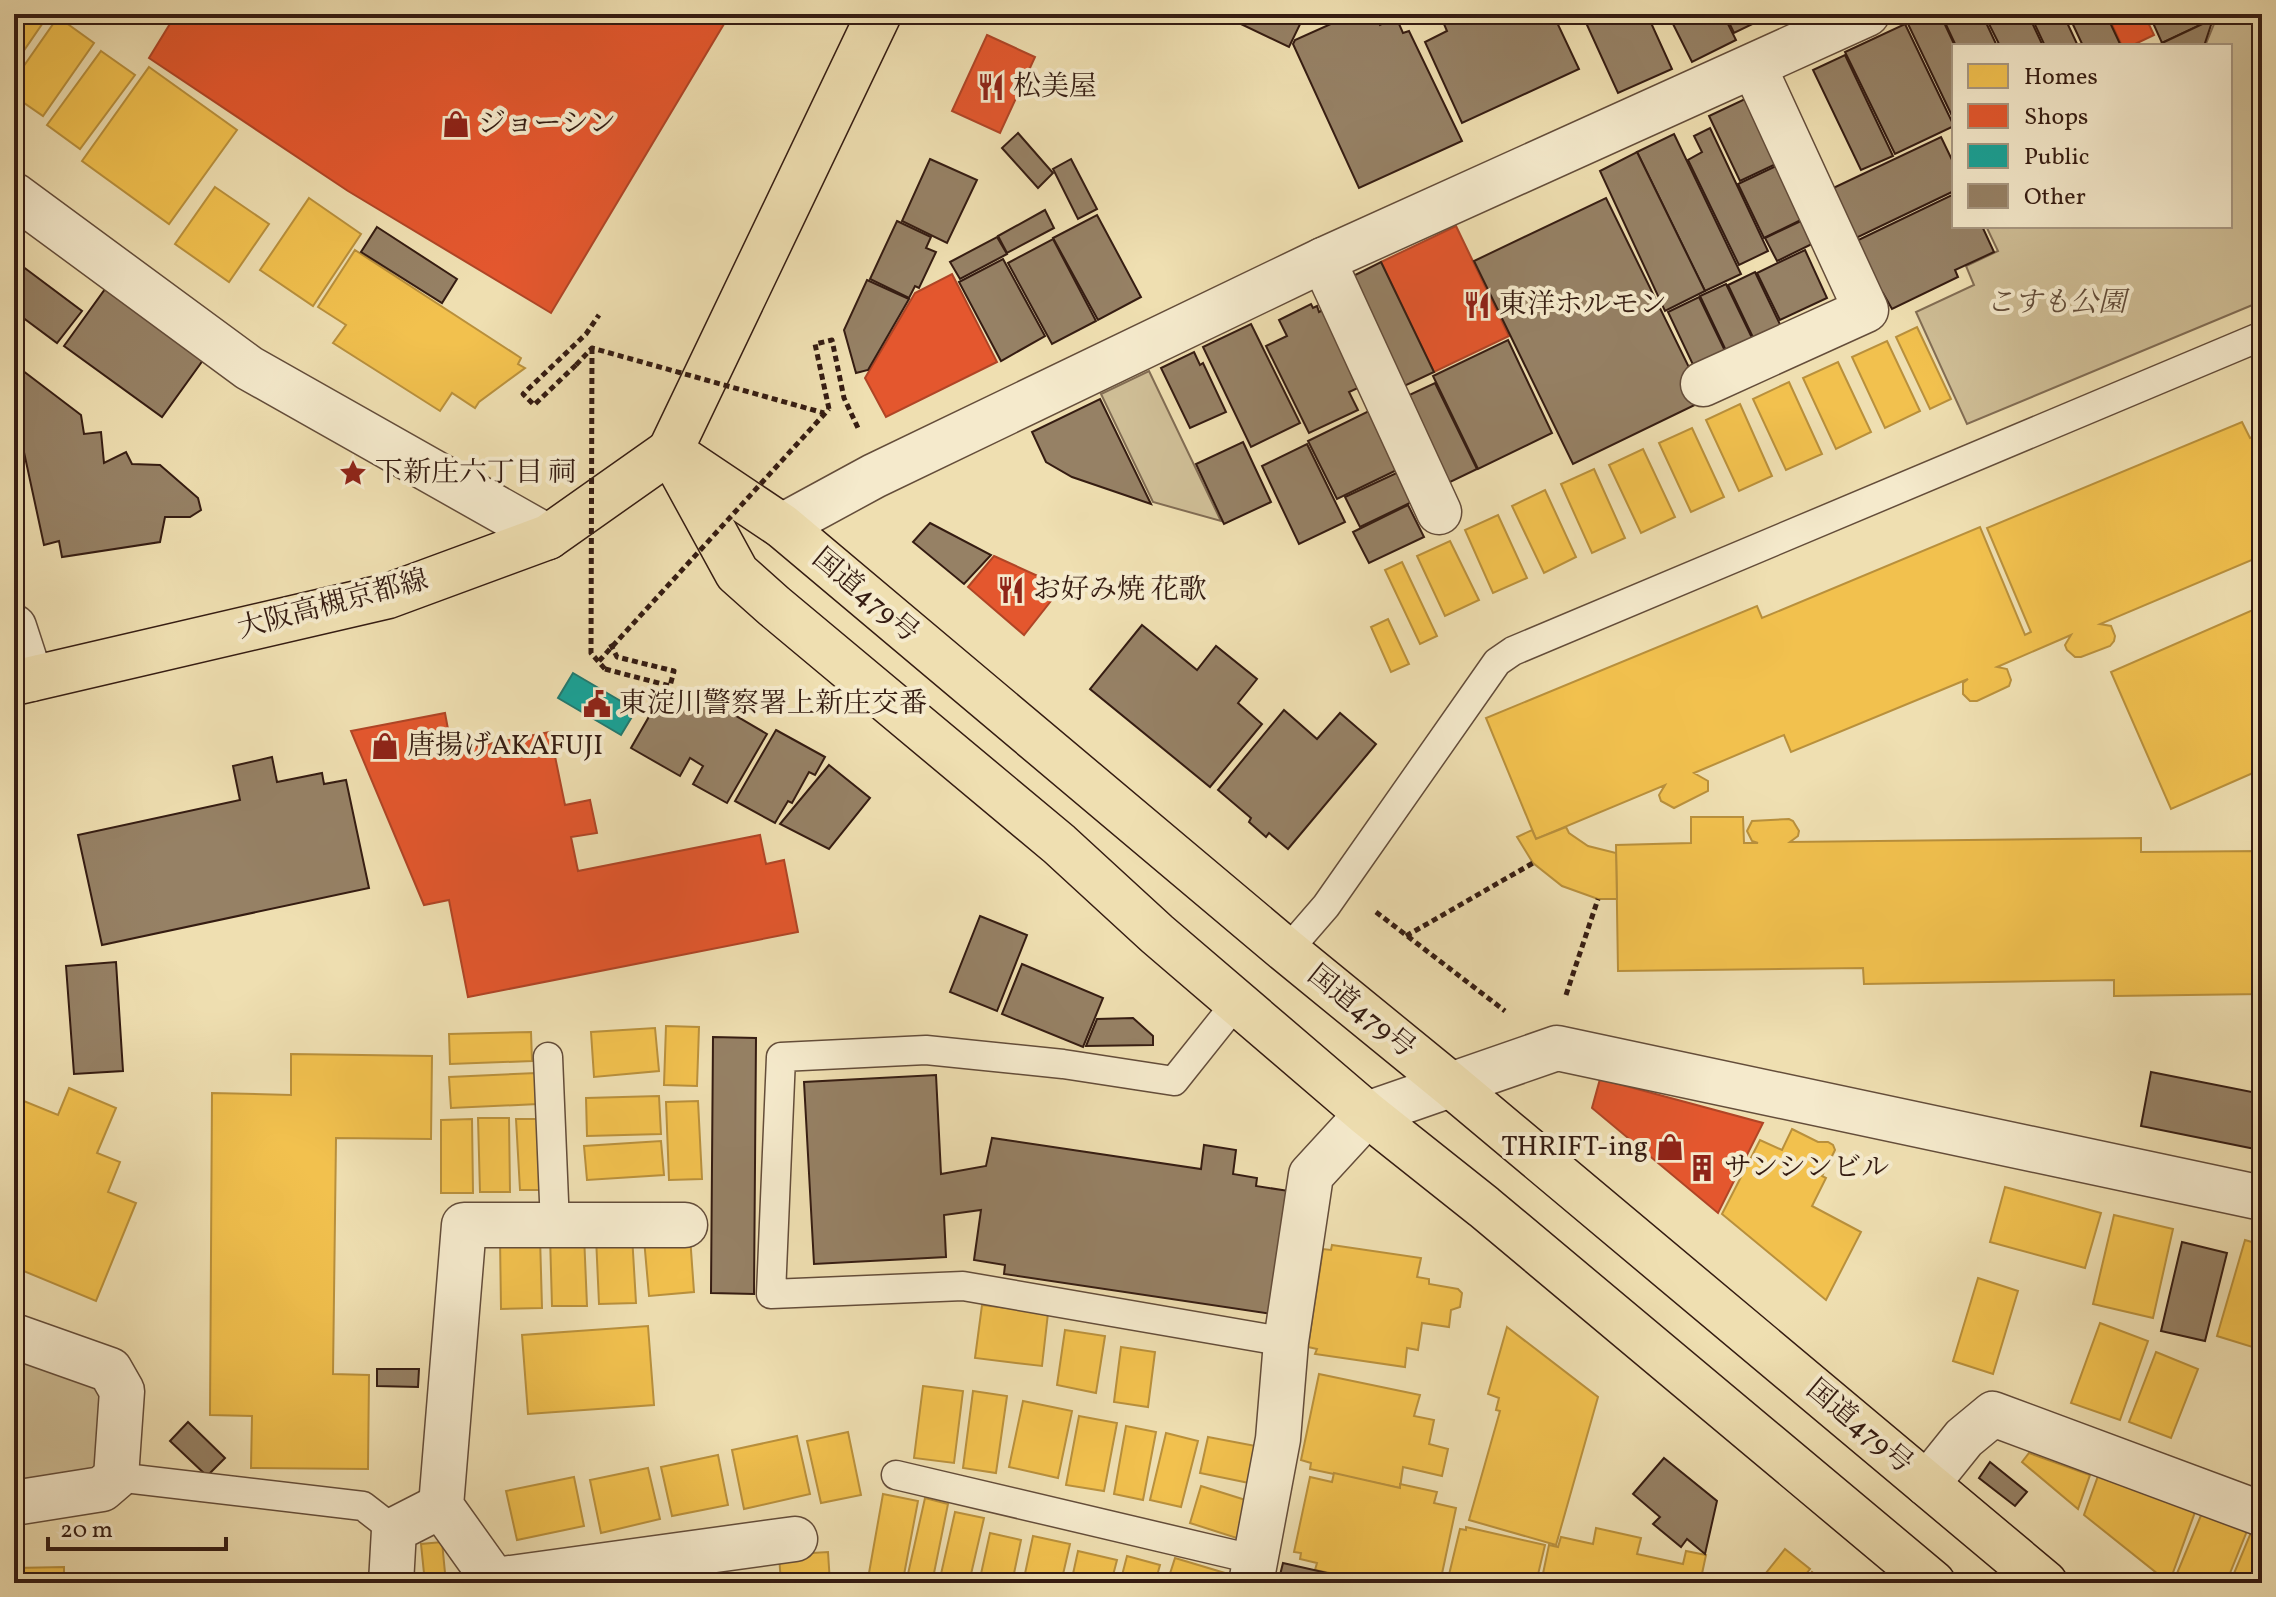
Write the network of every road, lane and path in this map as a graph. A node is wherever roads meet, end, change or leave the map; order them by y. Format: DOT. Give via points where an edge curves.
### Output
graph roads {
  1 [pos="879,14"];
  2 [pos="1867,14"];
  3 [pos="1754,67"];
  4 [pos="14,195"];
  5 [pos="1323,260"];
  6 [pos="599,315"];
  7 [pos="2262,336"];
  8 [pos="592,348"];
  9 [pos="1703,384"];
  10 [pos="844,398"];
  11 [pos="824,413"];
  12 [pos="670,451"];
  13 [pos="1439,512"];
  14 [pos="782,526"];
  15 [pos="548,537"];
  16 [pos="14,627"];
  17 [pos="610,643"];
  18 [pos="599,661"];
  19 [pos="22,681"];
  20 [pos="1533,863"];
  21 [pos="1342,883"];
  22 [pos="1598,899"];
  23 [pos="1406,936"];
  24 [pos="1287,951"];
  25 [pos="1237,1002"];
  26 [pos="1562,1008"];
  27 [pos="1511,1015"];
  28 [pos="548,1057"];
  29 [pos="1451,1085"];
  30 [pos="1367,1114"];
  31 [pos="2262,1198"];
  32 [pos="555,1225"];
  33 [pos="685,1225"];
  34 [pos="14,1336"];
  35 [pos="1286,1342"];
  36 [pos="896,1475"];
  37 [pos="116,1477"];
  38 [pos="1927,1484"];
  39 [pos="2257,1500"];
  40 [pos="14,1503"];
  41 [pos="441,1506"];
  42 [pos="394,1530"];
  43 [pos="795,1539"];
  44 [pos="734,1566"];
  45 [pos="1254,1572"];
  46 [pos="496,1582"];
  47 [pos="391,1583"];
  48 [pos="1933,1583"];
  49 [pos="2045,1583"];
  1 -- 12 [label="main road"];
  2 -- 3 [label="street"];
  3 -- 5 [label="street"];
  3 -- 9 [label="street" via="1866,310"];
  4 -- 15 [label="street" via="249,368"];
  5 -- 13 [label="street"];
  5 -- 14 [label="street" via="874,476"];
  6 -- 8 [label="path, bridge" via="523,394 534,405"];
  7 -- 21 [label="lane" via="1513,651 1497,662"];
  8 -- 11 [label="path, bridge"];
  8 -- 18 [label="path, bridge" via="591,653"];
  10 -- 11 [label="path" via="832,340 815,344 829,409"];
  11 -- 18 [label="path, bridge"];
  12 -- 14 [label="main road, 国道479号"];
  12 -- 15 [label="main road, 大阪高槻京都線"];
  12 -- 25 [label="main road" via="737,573 1059,844"];
  14 -- 24 [label="main road, 国道479号"];
  15 -- 19 [label="main road, 大阪高槻京都線" via="388,596"];
  16 -- 19 [label="street"];
  17 -- 18 [label="path" via="617,657 674,671 670,686 605,669"];
  20 -- 23 [label="path"];
  21 -- 23 [label="path"];
  21 -- 24 [label="lane"];
  22 -- 26 [label="path"];
  23 -- 27 [label="path"];
  24 -- 29 [label="main road, 国道479号"];
  25 -- 30 [label="main road"];
  25 -- 35 [label="lane" via="1174,1081 926,1050 781,1057 771,1294 963,1286"];
  28 -- 32 [label="lane"];
  29 -- 30 [label="street"];
  29 -- 31 [label="street" via="1557,1048"];
  29 -- 38 [label="main road, 国道479号"];
  30 -- 35 [label="street" via="1311,1175"];
  30 -- 48 [label="main road"];
  32 -- 33 [label="street"];
  32 -- 41 [label="street" via="464,1225"];
  34 -- 37 [label="street" via="110,1370 122,1391"];
  35 -- 45 [label="street" via="1278,1439"];
  36 -- 45 [label="lane"];
  37 -- 40 [label="street" via="102,1489"];
  37 -- 42 [label="lane" via="363,1506"];
  38 -- 39 [label="street" via="1964,1438 1993,1414"];
  38 -- 49 [label="main road, 国道479号"];
  41 -- 42 [label="street"];
  41 -- 46 [label="street"];
  42 -- 47 [label="street"];
  43 -- 44 [label="street"];
  44 -- 46 [label="street"];
}
